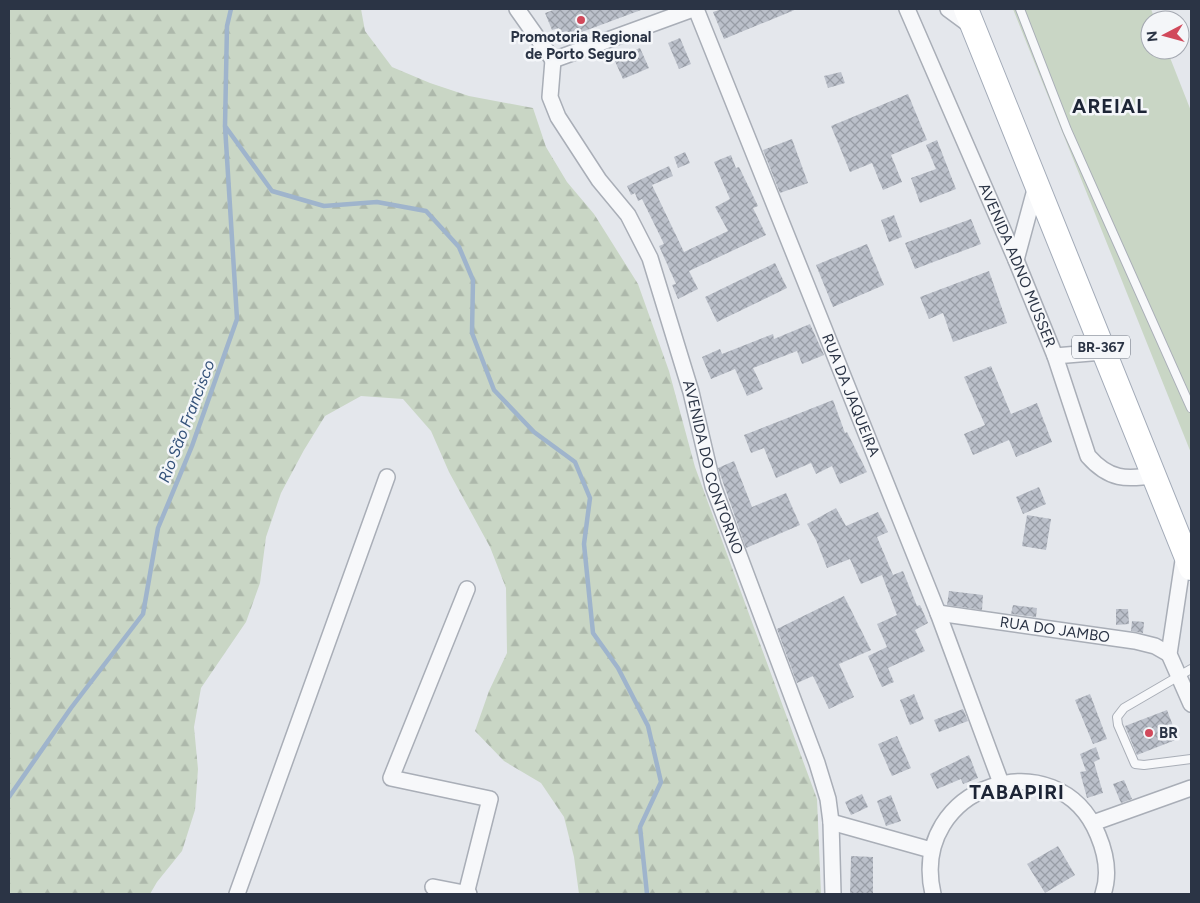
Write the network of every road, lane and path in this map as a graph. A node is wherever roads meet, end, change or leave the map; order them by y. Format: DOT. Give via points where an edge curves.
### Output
graph roads {
  1 [pos="517,9"];
  2 [pos="695,9"];
  3 [pos="907,9"];
  4 [pos="948,9"];
  5 [pos="1020,9"];
  6 [pos="970,19"];
  7 [pos="553,60"];
  8 [pos="1036,186"];
  9 [pos="1016,260"];
  10 [pos="1103,352"];
  11 [pos="1054,356"];
  12 [pos="1191,408"];
  13 [pos="1156,475"];
  14 [pos="387,477"];
  15 [pos="1188,559"];
  16 [pos="466,590"];
  17 [pos="938,612"];
  18 [pos="1169,654"];
  19 [pos="1185,672"];
  20 [pos="1191,704"];
  21 [pos="1191,759"];
  22 [pos="1001,783"];
  23 [pos="1191,788"];
  24 [pos="831,822"];
  25 [pos="1093,823"];
  26 [pos="932,850"];
  27 [pos="433,887"];
  28 [pos="238,894"];
  29 [pos="468,894"];
  30 [pos="833,894"];
  31 [pos="933,894"];
  32 [pos="1103,894"];
  1 -- 7 [label="street"];
  2 -- 7 [label="street"];
  2 -- 17 [label="street, RUA DA JAQUEIRA"];
  3 -- 9 [label="street, AVENIDA ADNO MUSSER"];
  4 -- 6 [label="street"];
  5 -- 12 [label="lane" via="1067,130"];
  6 -- 8 [label="main road, BR-367"];
  7 -- 24 [label="street, AVENIDA DO CONTORNO" via="550,96 558,118 599,180 628,215 650,258 691,392 713,486 817,763"];
  8 -- 9 [label="street"];
  8 -- 10 [label="main road, BR-367"];
  9 -- 11 [label="street, AVENIDA ADNO MUSSER"];
  10 -- 11 [label="street"];
  10 -- 13 [label="main road, BR-367"];
  11 -- 13 [label="street, AVENIDA ADNO MUSSER" via="1088,456 1100,469 1116,477 1134,479"];
  13 -- 15 [label="main road, BR-367"];
  14 -- 28 [label="street"];
  15 -- 18 [label="street"];
  16 -- 29 [label="street" via="391,778 490,799"];
  17 -- 18 [label="street, RUA DO JAMBO" via="1135,641"];
  17 -- 22 [label="street, RUA DA JAQUEIRA"];
  18 -- 19 [label="street"];
  19 -- 20 [label="street"];
  19 -- 21 [label="lane" via="1124,708 1117,717 1135,764"];
  22 -- 25 [label="street" via="1028,782 1053,789 1076,803"];
  22 -- 26 [label="street" via="977,791 956,806 941,826"];
  23 -- 25 [label="street"];
  24 -- 26 [label="street"];
  24 -- 30 [label="street, AVENIDA DO CONTORNO"];
  25 -- 32 [label="street" via="1105,852 1106,884"];
  26 -- 31 [label="street" via="929,877"];
  27 -- 29 [label="street"];
}
